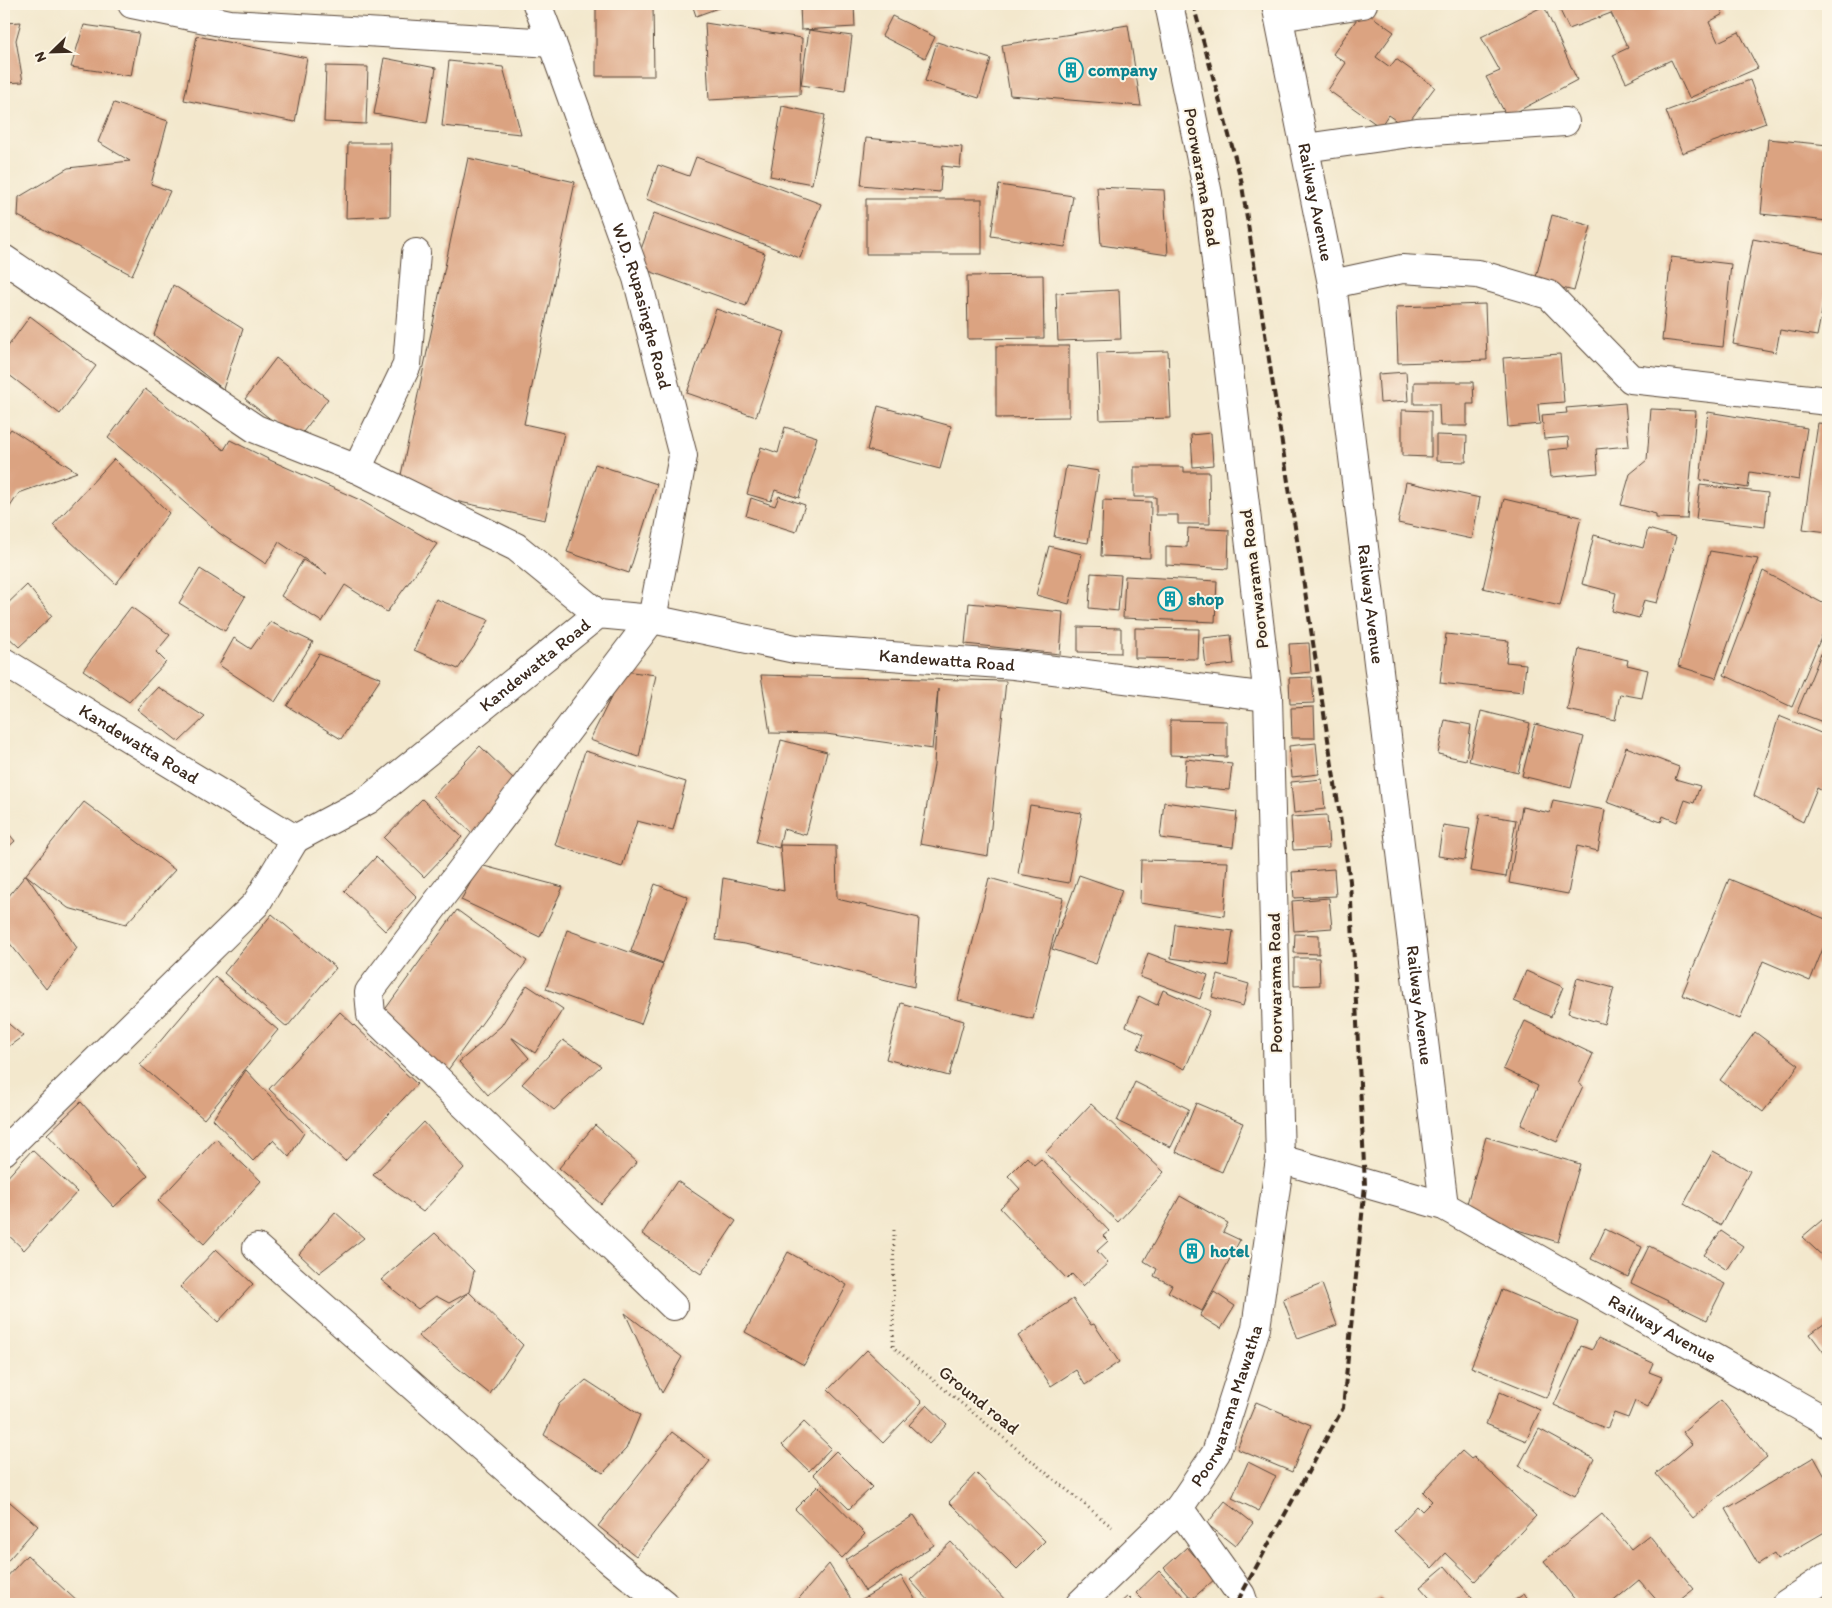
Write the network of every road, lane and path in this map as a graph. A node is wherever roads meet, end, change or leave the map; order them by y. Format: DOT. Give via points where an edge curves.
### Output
graph roads {
  1 [pos="132,4"];
  2 [pos="537,4"];
  3 [pos="1170,4"];
  4 [pos="1363,4"];
  5 [pos="1277,11"];
  6 [pos="552,43"];
  7 [pos="1565,122"];
  8 [pos="1305,148"];
  9 [pos="416,253"];
  10 [pos="4,259"];
  11 [pos="1332,284"];
  12 [pos="1828,401"];
  13 [pos="357,469"];
  14 [pos="598,614"];
  15 [pos="652,619"];
  16 [pos="4,662"];
  17 [pos="1268,697"];
  18 [pos="295,839"];
  19 [pos="4,1152"];
  20 [pos="1280,1159"];
  21 [pos="1444,1206"];
  22 [pos="894,1230"];
  23 [pos="257,1248"];
  24 [pos="674,1306"];
  25 [pos="1827,1421"];
  26 [pos="1179,1508"];
  27 [pos="1138,1548"];
  28 [pos="1828,1576"];
  29 [pos="664,1604"];
  30 [pos="1080,1604"];
  31 [pos="1244,1604"];
  32 [pos="1786,1604"];
  1 -- 6 [label="street" via="230,24"];
  2 -- 6 [label="street, W.D. Rupasinghe Road"];
  3 -- 17 [label="street, Poorwarama Road" via="1208,194"];
  4 -- 5 [label="street"];
  5 -- 8 [label="street, Railway Avenue"];
  6 -- 15 [label="street, W.D. Rupasinghe Road" via="637,278 683,456"];
  7 -- 8 [label="street" via="1417,132"];
  8 -- 11 [label="street, Railway Avenue"];
  9 -- 13 [label="street" via="407,365"];
  10 -- 13 [label="street" via="256,429"];
  11 -- 12 [label="street" via="1402,269 1478,274 1549,295 1632,379"];
  11 -- 21 [label="street, Railway Avenue"];
  13 -- 14 [label="street" via="516,547"];
  14 -- 15 [label="street, Kandewatta Road"];
  14 -- 18 [label="street, Kandewatta Road" via="368,800"];
  15 -- 17 [label="street, Kandewatta Road" via="795,649 1014,665"];
  15 -- 24 [label="street" via="370,992 371,1015"];
  16 -- 18 [label="street, Kandewatta Road"];
  17 -- 20 [label="street, Poorwarama Road"];
  18 -- 19 [label="street" via="256,904"];
  20 -- 21 [label="street, Railway Avenue"];
  20 -- 26 [label="street, Poorwarama Mawatha" via="1256,1328 1216,1454"];
  21 -- 25 [label="street, Railway Avenue"];
  22 -- 27 [label="path, Ground road" via="893,1347"];
  23 -- 29 [label="street" via="600,1552"];
  26 -- 27 [label="street, Poorwarama Mawatha"];
  26 -- 31 [label="street" via="1241,1595"];
  27 -- 30 [label="street, Poorwarama Mawatha"];
  28 -- 32 [label="street"];
}
